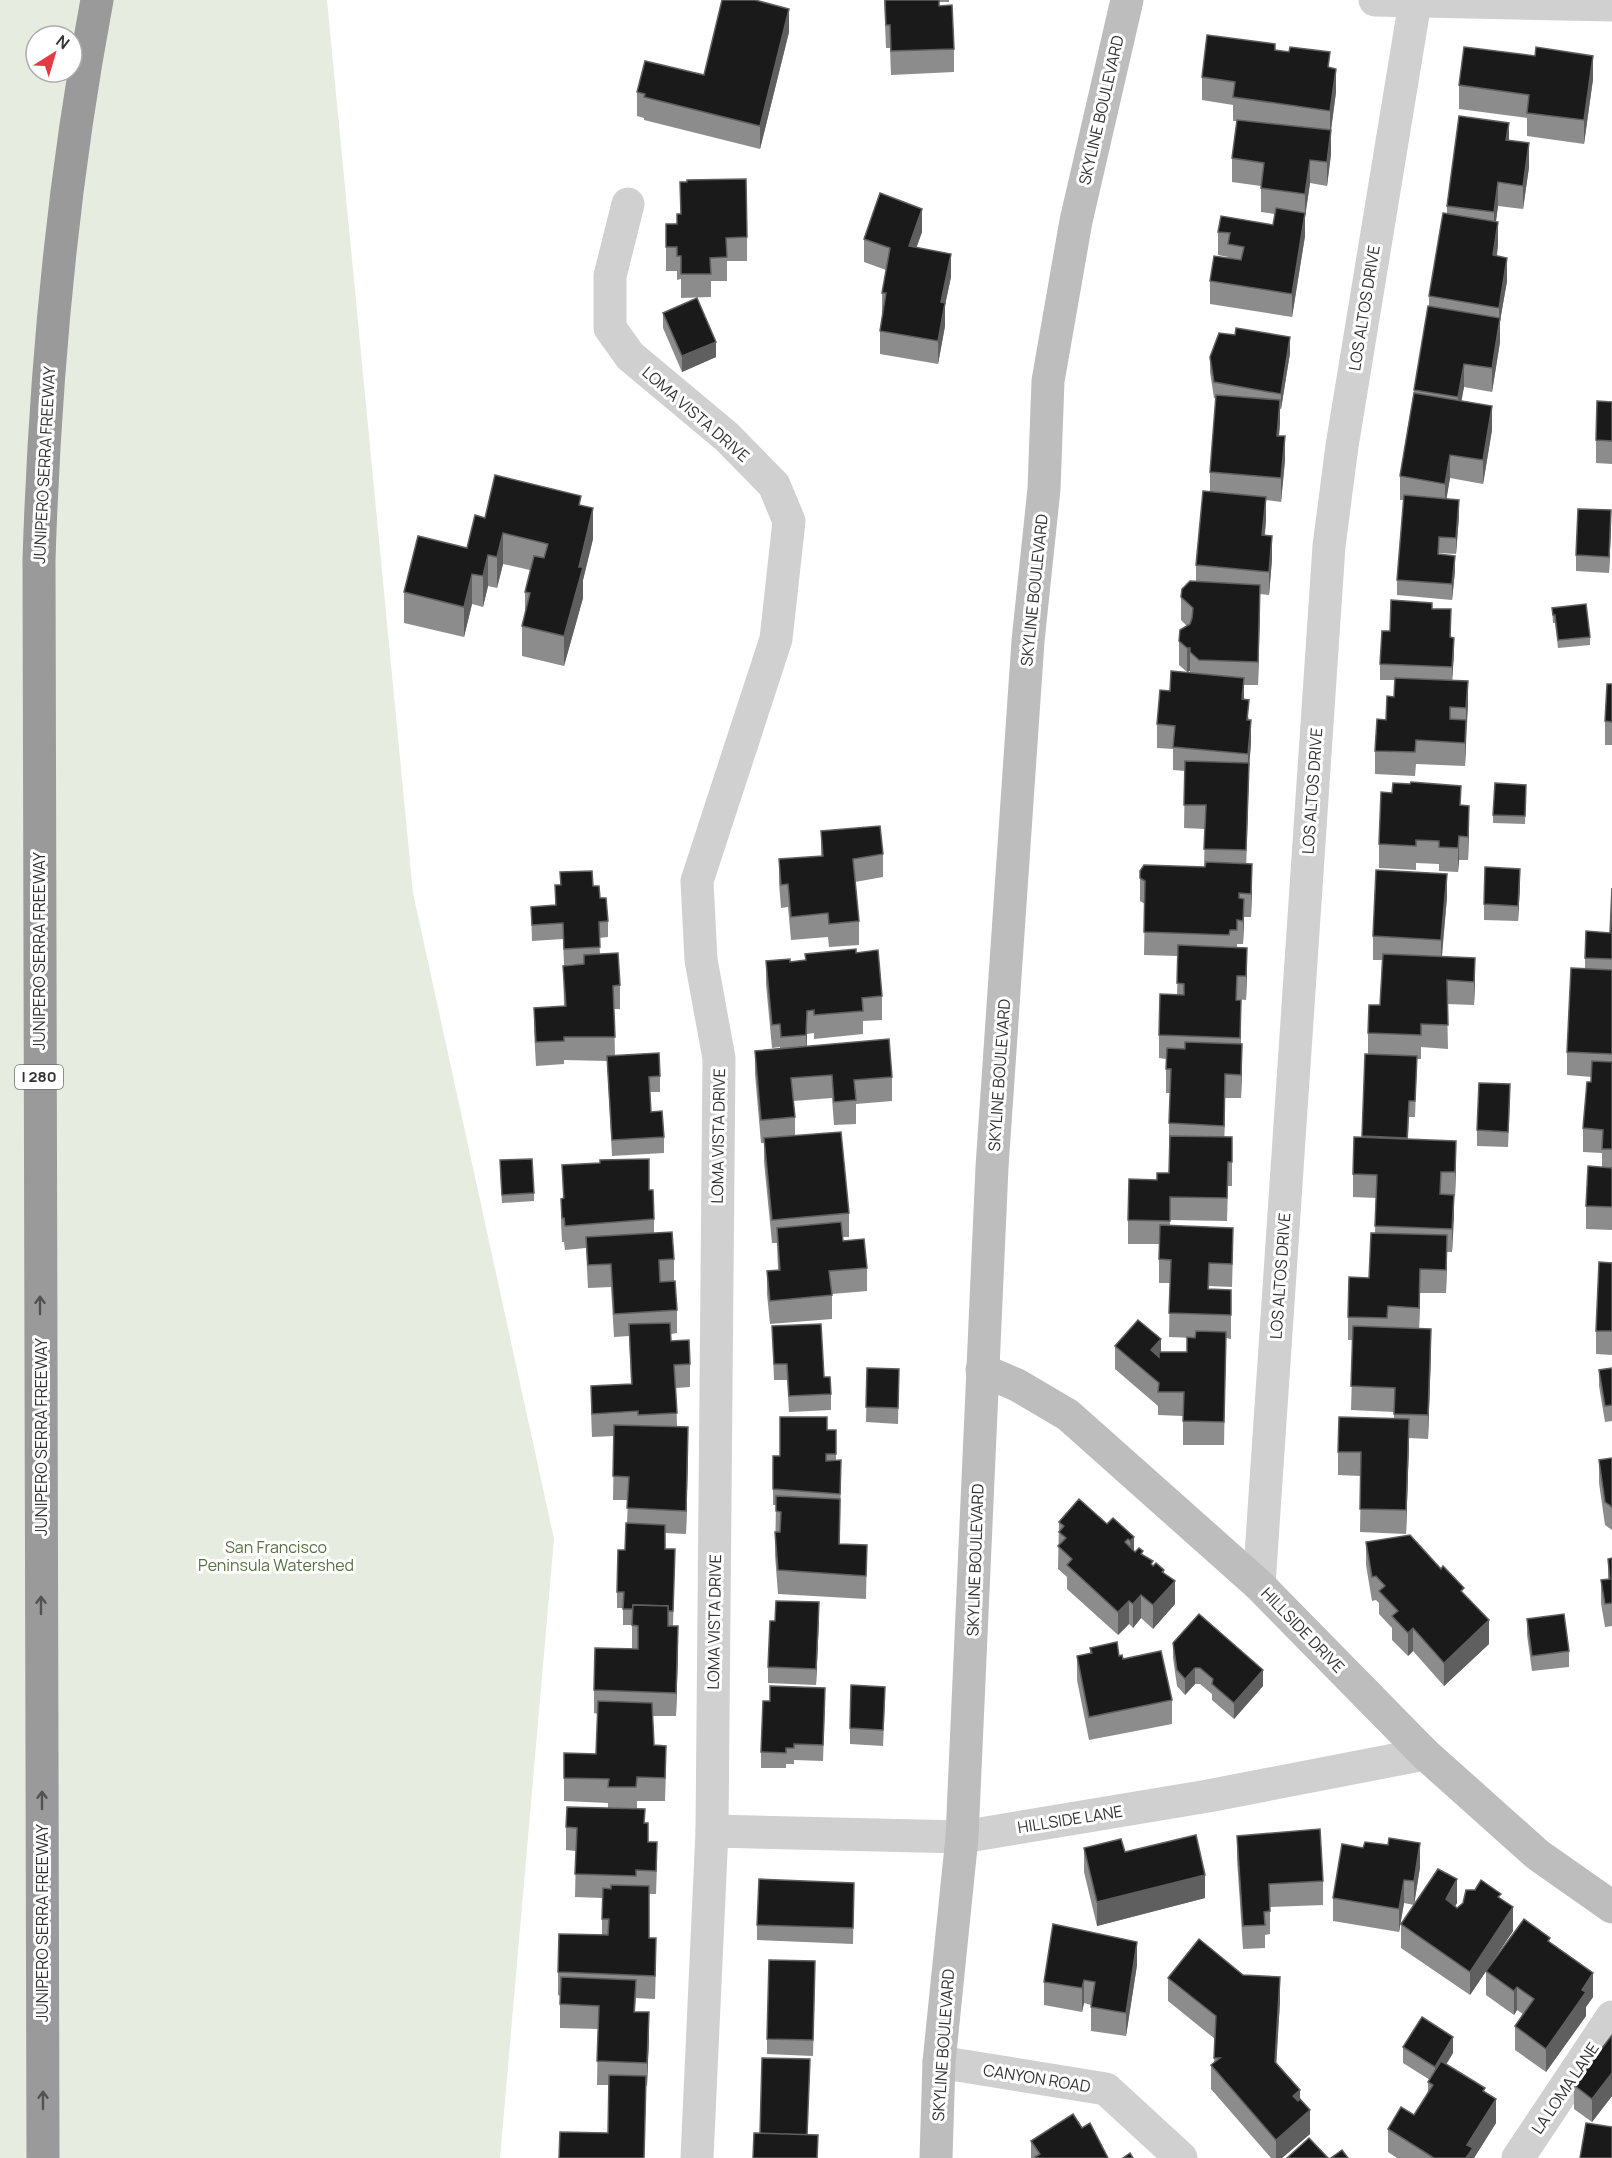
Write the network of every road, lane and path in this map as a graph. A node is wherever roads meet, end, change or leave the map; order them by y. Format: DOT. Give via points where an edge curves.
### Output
graph roads {
  1 [pos="97,0"];
  2 [pos="1126,0"];
  3 [pos="1375,0"];
  4 [pos="1415,2"];
  5 [pos="1612,4"];
  6 [pos="628,204"];
  7 [pos="982,1370"];
  8 [pos="1259,1585"];
  9 [pos="1425,1754"];
  10 [pos="712,1831"];
  11 [pos="962,1837"];
  12 [pos="1612,1907"];
  13 [pos="1612,2017"];
  14 [pos="939,2062"];
  15 [pos="43,2158"];
  16 [pos="697,2158"];
  17 [pos="936,2158"];
  18 [pos="1181,2158"];
  19 [pos="1518,2158"];
  15 -- 1 [label="highway, JUNIPERO SERRA FREEWAY / I 280, one-way" via="39,560 56,284"];
  2 -- 7 [label="main road, SKYLINE BOULEVARD" via="1076,221 1048,381 1044,489 1018,778 992,1167"];
  3 -- 4 [label="street"];
  4 -- 5 [label="street"];
  4 -- 8 [label="street, LOS ALTOS DRIVE" via="1329,546"];
  6 -- 10 [label="street, LOMA VISTA DRIVE" via="610,276 610,328 630,356 727,437 774,485 789,520 776,639 697,881 701,960 719,1058"];
  7 -- 8 [label="main road, HILLSIDE DRIVE" via="1068,1415"];
  7 -- 11 [label="main road, SKYLINE BOULEVARD"];
  8 -- 9 [label="main road, HILLSIDE DRIVE"];
  9 -- 11 [label="street, HILLSIDE LANE" via="1208,1796"];
  9 -- 12 [label="main road, HILLSIDE DRIVE" via="1538,1854"];
  10 -- 11 [label="street, HILLSIDE LANE"];
  10 -- 16 [label="street, LOMA VISTA DRIVE"];
  11 -- 14 [label="main road, SKYLINE BOULEVARD"];
  13 -- 19 [label="street, LA LOMA LANE"];
  14 -- 17 [label="main road, SKYLINE BOULEVARD"];
  14 -- 18 [label="street, CANYON ROAD" via="1106,2089"];
}
